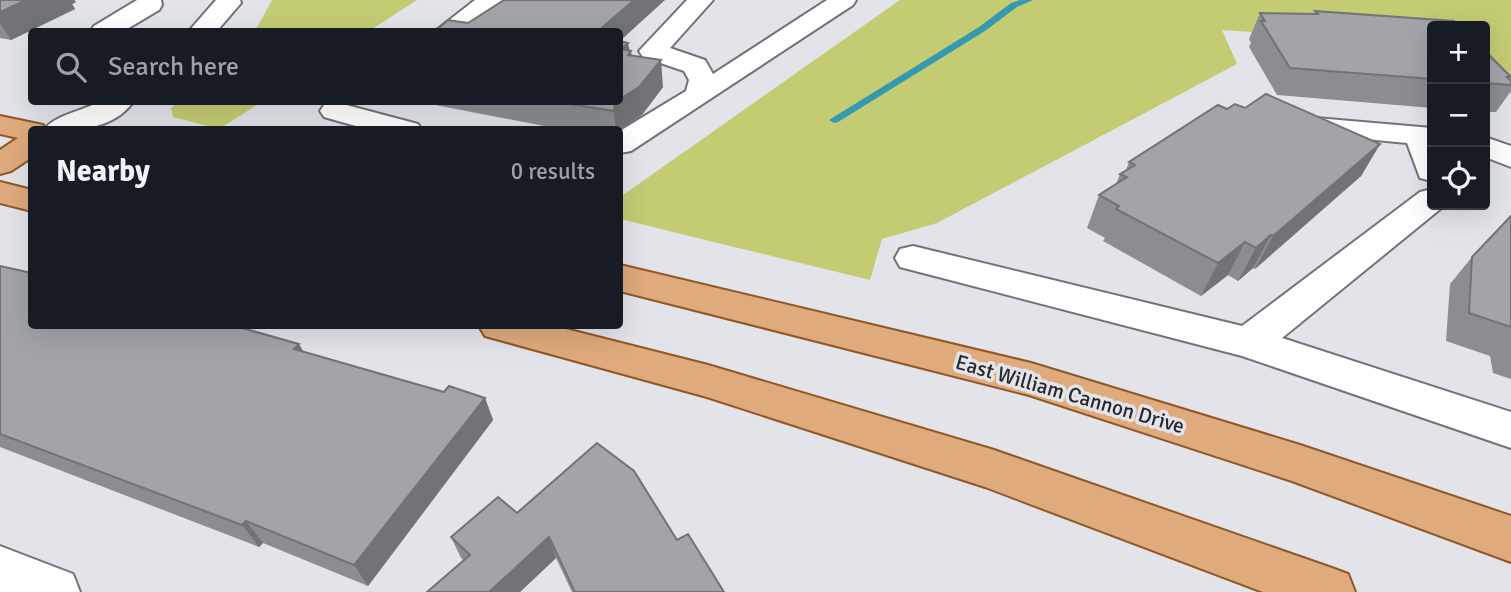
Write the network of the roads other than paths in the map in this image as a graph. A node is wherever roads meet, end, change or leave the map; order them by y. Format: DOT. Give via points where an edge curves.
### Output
graph roads {
  1 [pos="149,0"];
  2 [pos="228,0"];
  3 [pos="491,0"];
  4 [pos="701,0"];
  5 [pos="844,0"];
  6 [pos="110,28"];
  7 [pos="205,28"];
  8 [pos="452,28"];
  9 [pos="700,96"];
  10 [pos="75,105"];
  11 [pos="113,105"];
  12 [pos="342,106"];
  13 [pos="1292,124"];
  14 [pos="0,125"];
  15 [pos="53,126"];
  16 [pos="70,126"];
  17 [pos="396,126"];
  18 [pos="28,131"];
  19 [pos="1426,136"];
  20 [pos="623,142"];
  21 [pos="28,146"];
  22 [pos="1487,147"];
  23 [pos="1511,157"];
  24 [pos="0,164"];
  25 [pos="0,192"];
  26 [pos="28,200"];
  27 [pos="1427,203"];
  28 [pos="913,258"];
  29 [pos="623,279"];
  30 [pos="510,329"];
  31 [pos="1249,343"];
  32 [pos="1511,430"];
  33 [pos="1511,539"];
  34 [pos="0,570"];
  35 [pos="54,592"];
  36 [pos="1329,592"];
  1 -- 6 [label="street" via="150,5"];
  2 -- 7 [label="street"];
  3 -- 8 [label="street"];
  4 -- 9 [label="street" via="652,51 695,66 703,80"];
  5 -- 9 [label="street"];
  9 -- 20 [label="street"];
  10 -- 15 [label="street"];
  11 -- 16 [label="street"];
  12 -- 17 [label="street"];
  13 -- 19 [label="street"];
  14 -- 18 [label="main road"];
  21 -- 24 [label="main road"];
  22 -- 23 [label="street"];
  25 -- 26 [label="main road"];
  27 -- 31 [label="street"];
  28 -- 31 [label="street"];
  29 -- 33 [label="main road, East William Cannon Drive" via="1031,379 1300,464"];
  30 -- 36 [label="main road" via="708,381 994,470"];
  31 -- 32 [label="street"];
  34 -- 35 [label="street"];
}
